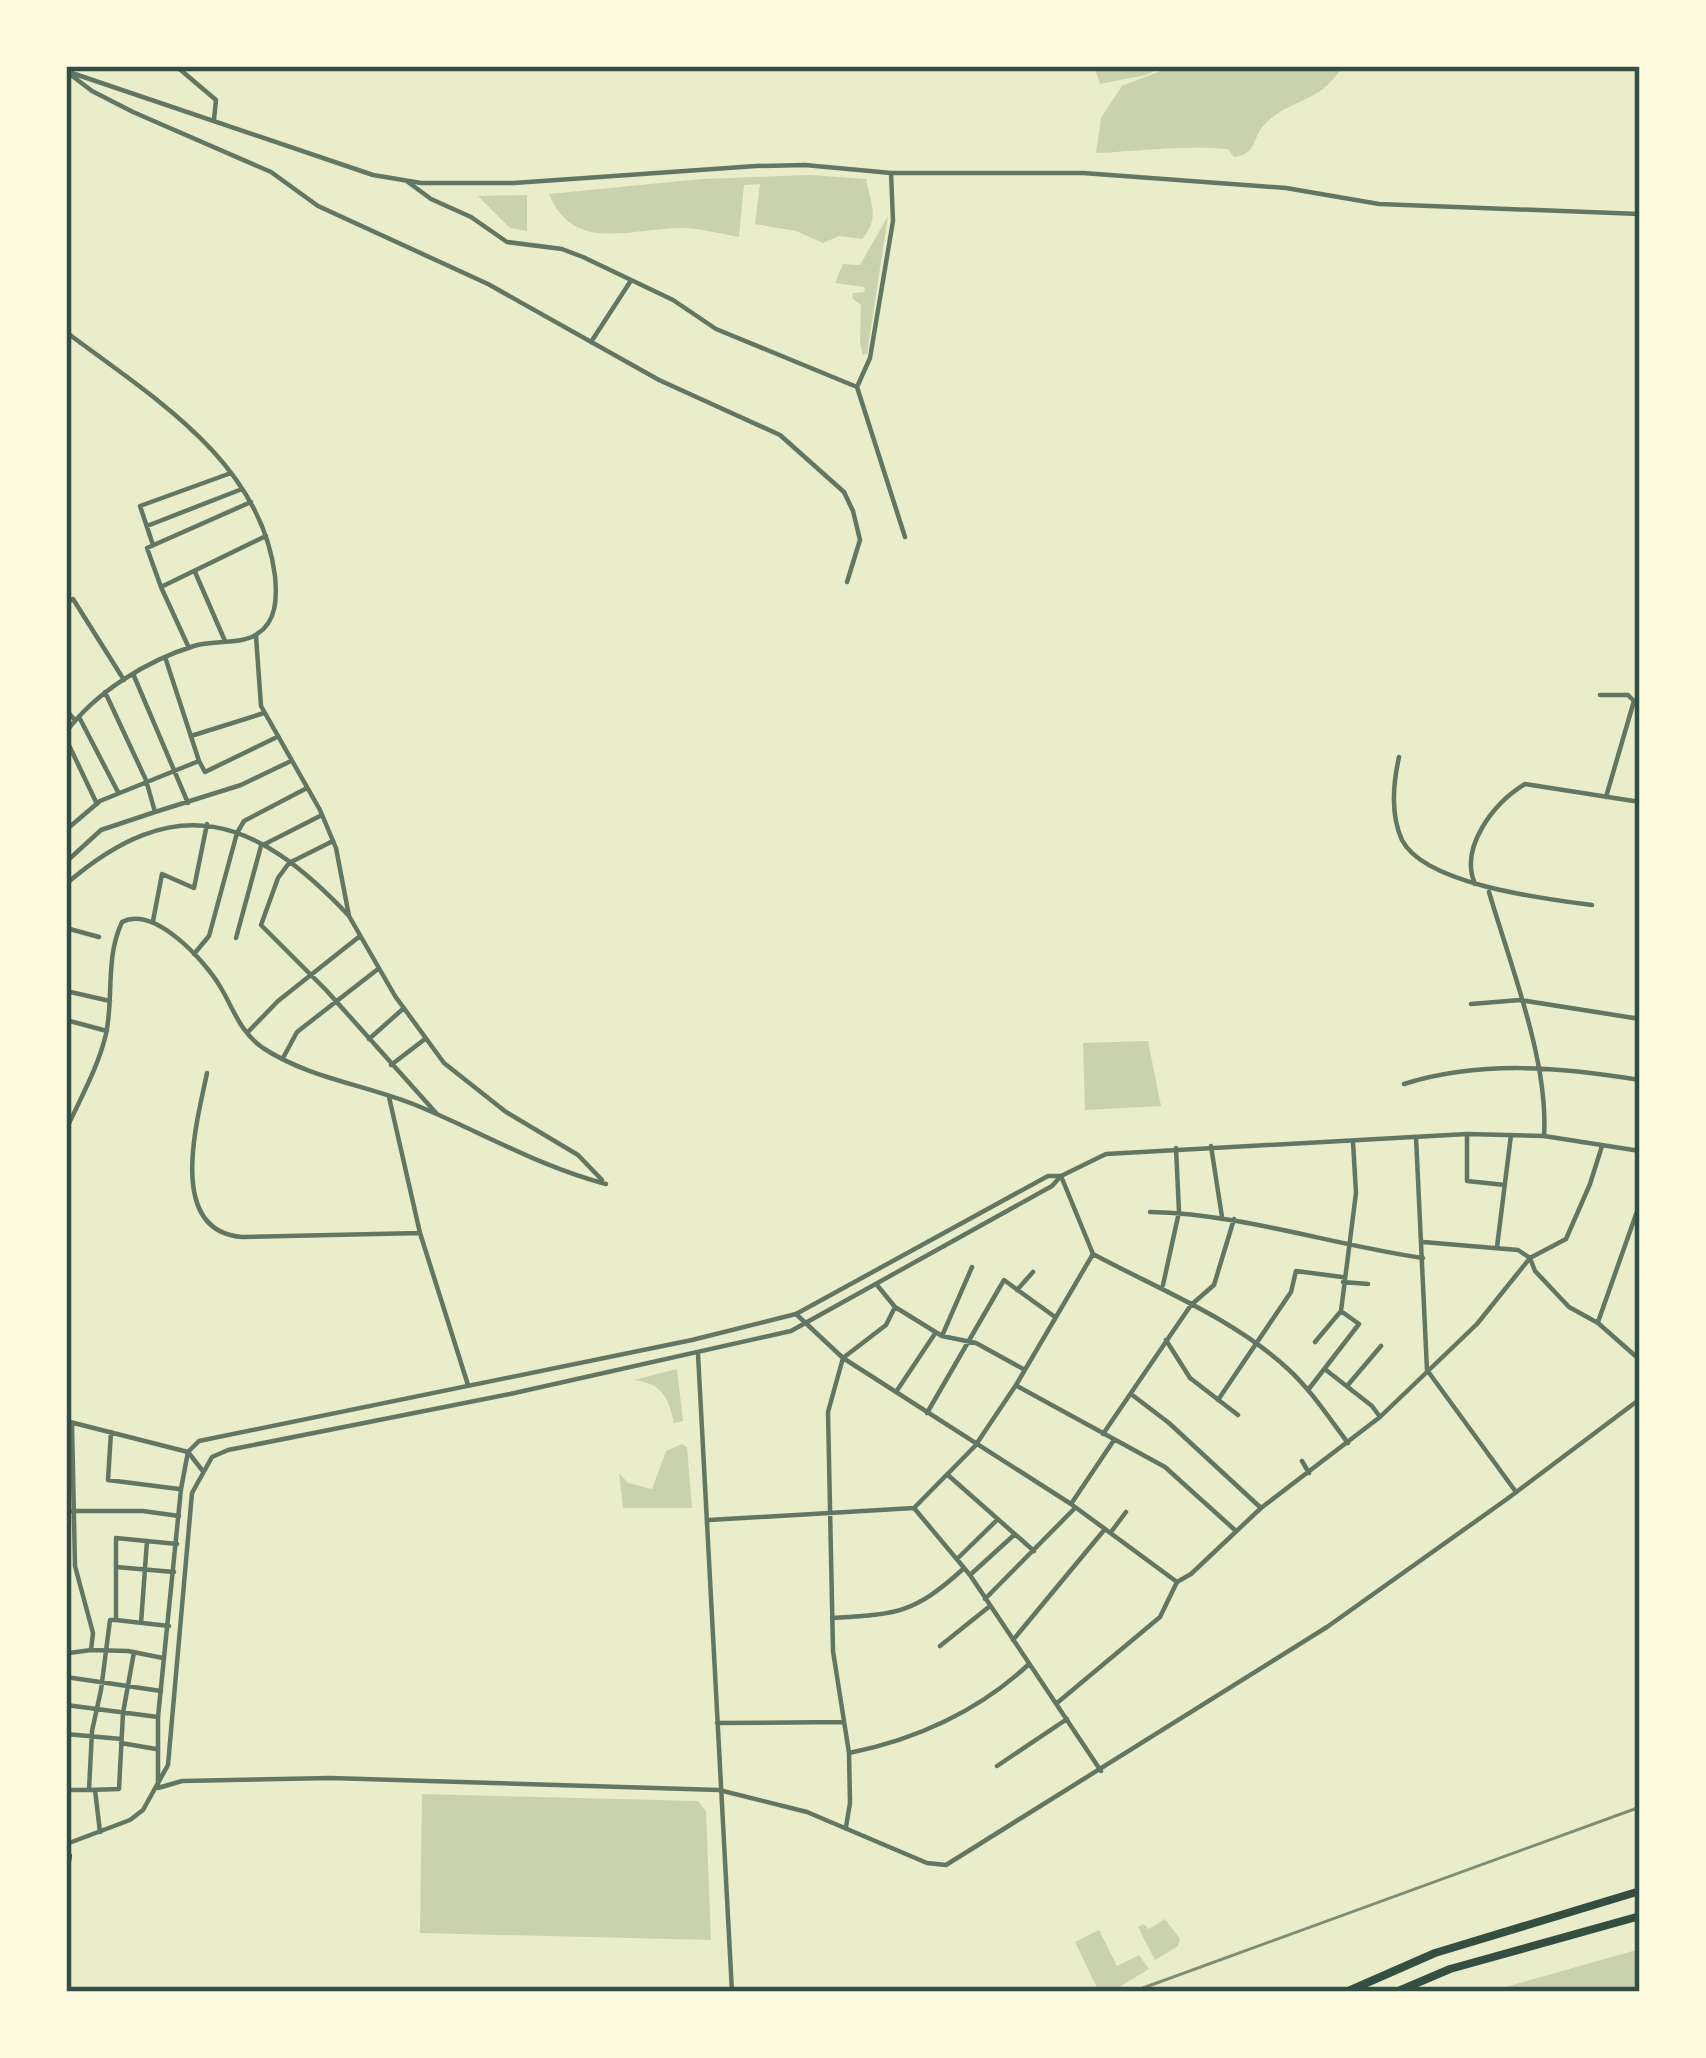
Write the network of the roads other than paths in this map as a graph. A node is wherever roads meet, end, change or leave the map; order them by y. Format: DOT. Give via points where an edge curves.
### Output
graph roads {
  1 [pos="176,66"];
  2 [pos="66,71"];
  3 [pos="214,119"];
  4 [pos="891,173"];
  5 [pos="409,182"];
  6 [pos="1640,214"];
  7 [pos="631,281"];
  8 [pos="66,332"];
  9 [pos="591,342"];
  10 [pos="857,387"];
  11 [pos="231,473"];
  12 [pos="244,488"];
  13 [pos="252,502"];
  14 [pos="147,526"];
  15 [pos="266,536"];
  16 [pos="905,537"];
  17 [pos="153,545"];
  18 [pos="195,572"];
  19 [pos="847,582"];
  20 [pos="161,587"];
  21 [pos="66,603"];
  22 [pos="256,636"];
  23 [pos="225,641"];
  24 [pos="190,648"];
  25 [pos="166,660"];
  26 [pos="134,675"];
  27 [pos="124,680"];
  28 [pos="105,692"];
  29 [pos="1600,695"];
  30 [pos="66,710"];
  31 [pos="264,712"];
  32 [pos="76,718"];
  33 [pos="66,735"];
  34 [pos="191,736"];
  35 [pos="277,737"];
  36 [pos="1399,758"];
  37 [pos="200,761"];
  38 [pos="291,761"];
  39 [pos="175,769"];
  40 [pos="146,780"];
  41 [pos="307,788"];
  42 [pos="118,792"];
  43 [pos="1606,797"];
  44 [pos="1640,802"];
  45 [pos="188,803"];
  46 [pos="97,804"];
  47 [pos="155,812"];
  48 [pos="322,815"];
  49 [pos="207,824"];
  50 [pos="66,830"];
  51 [pos="237,833"];
  52 [pos="333,841"];
  53 [pos="261,846"];
  54 [pos="66,862"];
  55 [pos="289,863"];
  56 [pos="1475,884"];
  57 [pos="66,887"];
  58 [pos="1489,889"];
  59 [pos="1592,905"];
  60 [pos="349,916"];
  61 [pos="152,921"];
  62 [pos="66,928"];
  63 [pos="360,936"];
  64 [pos="99,937"];
  65 [pos="236,938"];
  66 [pos="194,953"];
  67 [pos="380,969"];
  68 [pos="311,975"];
  69 [pos="66,991"];
  70 [pos="110,1000"];
  71 [pos="1520,1000"];
  72 [pos="335,1001"];
  73 [pos="1471,1004"];
  74 [pos="404,1008"];
  75 [pos="1640,1019"];
  76 [pos="66,1020"];
  77 [pos="107,1031"];
  78 [pos="247,1033"];
  79 [pos="426,1038"];
  80 [pos="368,1039"];
  81 [pos="283,1058"];
  82 [pos="391,1065"];
  83 [pos="1539,1067"];
  84 [pos="207,1073"];
  85 [pos="1640,1080"];
  86 [pos="1404,1084"];
  87 [pos="388,1097"];
  88 [pos="441,1118"];
  89 [pos="66,1130"];
  90 [pos="1467,1134"];
  91 [pos="1511,1135"];
  92 [pos="1416,1136"];
  93 [pos="1544,1136"];
  94 [pos="1353,1142"];
  95 [pos="1211,1146"];
  96 [pos="1602,1146"];
  97 [pos="1176,1148"];
  98 [pos="1640,1151"];
  99 [pos="1061,1176"];
  100 [pos="1504,1185"];
  101 [pos="1640,1203"];
  102 [pos="1150,1212"];
  103 [pos="1179,1213"];
  104 [pos="1222,1217"];
  105 [pos="1234,1220"];
  106 [pos="420,1233"];
  107 [pos="1423,1242"];
  108 [pos="1350,1247"];
  109 [pos="1497,1247"];
  110 [pos="1093,1254"];
  111 [pos="1423,1258"];
  112 [pos="1530,1258"];
  113 [pos="972,1267"];
  114 [pos="1033,1272"];
  115 [pos="1343,1279"];
  116 [pos="1368,1284"];
  117 [pos="877,1285"];
  118 [pos="1162,1288"];
  119 [pos="1017,1290"];
  120 [pos="1191,1305"];
  121 [pos="895,1307"];
  122 [pos="1341,1311"];
  123 [pos="796,1314"];
  124 [pos="1055,1317"];
  125 [pos="1598,1323"];
  126 [pos="806,1325"];
  127 [pos="939,1333"];
  128 [pos="1166,1340"];
  129 [pos="1315,1342"];
  130 [pos="968,1344"];
  131 [pos="1256,1345"];
  132 [pos="1381,1346"];
  133 [pos="698,1354"];
  134 [pos="843,1358"];
  135 [pos="1640,1360"];
  136 [pos="1025,1370"];
  137 [pos="1325,1370"];
  138 [pos="1427,1370"];
  139 [pos="468,1384"];
  140 [pos="1016,1385"];
  141 [pos="1347,1386"];
  142 [pos="1308,1390"];
  143 [pos="896,1392"];
  144 [pos="1131,1394"];
  145 [pos="1640,1399"];
  146 [pos="1218,1400"];
  147 [pos="927,1413"];
  148 [pos="1238,1415"];
  149 [pos="1381,1417"];
  150 [pos="69,1422"];
  151 [pos="112,1432"];
  152 [pos="1103,1434"];
  153 [pos="1114,1440"];
  154 [pos="1348,1443"];
  155 [pos="975,1446"];
  156 [pos="188,1452"];
  157 [pos="1301,1460"];
  158 [pos="202,1470"];
  159 [pos="1309,1473"];
  160 [pos="947,1474"];
  161 [pos="181,1489"];
  162 [pos="1516,1492"];
  163 [pos="1073,1506"];
  164 [pos="914,1508"];
  165 [pos="1262,1508"];
  166 [pos="70,1511"];
  167 [pos="830,1512"];
  168 [pos="1126,1512"];
  169 [pos="179,1516"];
  170 [pos="709,1520"];
  171 [pos="997,1520"];
  172 [pos="1108,1531"];
  173 [pos="1236,1531"];
  174 [pos="1014,1535"];
  175 [pos="147,1540"];
  176 [pos="177,1544"];
  177 [pos="1034,1551"];
  178 [pos="957,1559"];
  179 [pos="116,1567"];
  180 [pos="964,1568"];
  181 [pos="145,1570"];
  182 [pos="174,1572"];
  183 [pos="970,1575"];
  184 [pos="1177,1582"];
  185 [pos="985,1599"];
  186 [pos="990,1606"];
  187 [pos="832,1618"];
  188 [pos="116,1620"];
  189 [pos="141,1623"];
  190 [pos="169,1626"];
  191 [pos="66,1631"];
  192 [pos="1013,1640"];
  193 [pos="940,1646"];
  194 [pos="91,1650"];
  195 [pos="108,1650"];
  196 [pos="134,1652"];
  197 [pos="67,1653"];
  198 [pos="165,1659"];
  199 [pos="1029,1664"];
  200 [pos="66,1677"];
  201 [pos="103,1683"];
  202 [pos="128,1684"];
  203 [pos="161,1691"];
  204 [pos="1057,1703"];
  205 [pos="66,1705"];
  206 [pos="97,1710"];
  207 [pos="123,1713"];
  208 [pos="158,1717"];
  209 [pos="1067,1719"];
  210 [pos="843,1722"];
  211 [pos="717,1723"];
  212 [pos="66,1734"];
  213 [pos="92,1736"];
  214 [pos="121,1741"];
  215 [pos="156,1749"];
  216 [pos="849,1753"];
  217 [pos="997,1766"];
  218 [pos="1101,1771"];
  219 [pos="158,1788"];
  220 [pos="66,1790"];
  221 [pos="92,1790"];
  222 [pos="718,1790"];
  223 [pos="846,1827"];
  224 [pos="100,1833"];
  225 [pos="68,1842"];
  226 [pos="68,1857"];
  227 [pos="66,1876"];
  228 [pos="1640,1892"];
  229 [pos="1640,1916"];
  230 [pos="732,1992"];
  231 [pos="1346,1992"];
  232 [pos="1396,1992"];
  1 -- 3 [label="street" via="216,100"];
  2 -- 3 [label="street"];
  2 -- 9 [label="street" via="92,92 271,172 318,206"];
  3 -- 5 [label="street"];
  4 -- 5 [label="street" via="805,165"];
  4 -- 6 [label="street" via="1188,178 1379,204"];
  4 -- 10 [label="street" via="893,221 870,358"];
  5 -- 7 [label="street" via="507,242 562,249"];
  7 -- 9 [label="street"];
  7 -- 10 [label="street" via="716,329"];
  8 -- 11 [label="street" via="179,417"];
  9 -- 19 [label="street" via="780,434 809,458 844,492 859,526"];
  10 -- 16 [label="street"];
  11 -- 12 [label="street"];
  11 -- 14 [label="street" via="140,506"];
  12 -- 13 [label="street"];
  12 -- 14 [label="street"];
  13 -- 15 [label="street"];
  13 -- 17 [label="street"];
  14 -- 17 [label="street"];
  15 -- 18 [label="street"];
  15 -- 22 [label="street" via="274,615"];
  17 -- 20 [label="street" via="147,548"];
  18 -- 20 [label="street"];
  18 -- 23 [label="street"];
  20 -- 24 [label="street"];
  21 -- 27 [label="street" via="73,599"];
  22 -- 23 [label="street"];
  22 -- 31 [label="street"];
  23 -- 24 [label="street"];
  24 -- 25 [label="street"];
  25 -- 26 [label="street"];
  25 -- 34 [label="street"];
  26 -- 27 [label="street"];
  26 -- 39 [label="street"];
  27 -- 28 [label="street"];
  28 -- 32 [label="street"];
  28 -- 40 [label="street"];
  29 -- 43 [label="street" via="1634,701"];
  30 -- 32 [label="street"];
  31 -- 34 [label="street"];
  31 -- 35 [label="street"];
  32 -- 33 [label="street"];
  32 -- 42 [label="street"];
  33 -- 46 [label="street"];
  34 -- 37 [label="street"];
  35 -- 37 [label="street" via="205,772"];
  35 -- 38 [label="street"];
  36 -- 56 [label="street" via="1394,803 1402,839 1411,852"];
  37 -- 39 [label="street"];
  38 -- 41 [label="street"];
  38 -- 45 [label="street"];
  39 -- 40 [label="street"];
  39 -- 45 [label="street"];
  40 -- 42 [label="street"];
  40 -- 47 [label="street"];
  41 -- 48 [label="street"];
  41 -- 51 [label="street" via="244,821"];
  42 -- 46 [label="street"];
  43 -- 44 [label="street"];
  43 -- 56 [label="street" via="1533,783 1518,788 1468,856"];
  45 -- 47 [label="street"];
  46 -- 50 [label="street"];
  47 -- 54 [label="street" via="101,830"];
  48 -- 52 [label="street"];
  48 -- 53 [label="street"];
  49 -- 51 [label="street"];
  49 -- 57 [label="street" via="141,834"];
  49 -- 61 [label="street" via="194,888 162,874"];
  51 -- 53 [label="street"];
  51 -- 66 [label="street" via="209,936"];
  52 -- 55 [label="street"];
  52 -- 60 [label="street"];
  53 -- 55 [label="street"];
  53 -- 65 [label="street"];
  55 -- 60 [label="street"];
  55 -- 68 [label="street" via="261,925"];
  56 -- 58 [label="street"];
  58 -- 59 [label="street"];
  58 -- 71 [label="street"];
  60 -- 63 [label="street"];
  61 -- 66 [label="street"];
  61 -- 70 [label="street" via="122,922"];
  62 -- 64 [label="street"];
  63 -- 67 [label="street"];
  63 -- 68 [label="street"];
  66 -- 78 [label="street"];
  67 -- 72 [label="street"];
  67 -- 74 [label="street"];
  68 -- 72 [label="street"];
  68 -- 78 [label="street"];
  69 -- 70 [label="street"];
  70 -- 77 [label="street"];
  71 -- 73 [label="street"];
  71 -- 75 [label="street"];
  71 -- 83 [label="street"];
  72 -- 80 [label="street"];
  72 -- 81 [label="street" via="297,1032"];
  74 -- 79 [label="street"];
  74 -- 80 [label="street"];
  76 -- 77 [label="street"];
  77 -- 89 [label="street"];
  78 -- 81 [label="street"];
  79 -- 82 [label="street"];
  79 -- 88 [label="street" via="445,1063 578,1155 605,1184"];
  80 -- 82 [label="street"];
  81 -- 87 [label="street"];
  82 -- 88 [label="street"];
  83 -- 85 [label="street"];
  83 -- 86 [label="street" via="1451,1072"];
  83 -- 93 [label="street"];
  84 -- 106 [label="street" via="193,1172 213,1230 242,1237"];
  87 -- 88 [label="street"];
  87 -- 106 [label="street"];
  90 -- 91 [label="street"];
  90 -- 92 [label="street"];
  90 -- 100 [label="street" via="1467,1181"];
  91 -- 93 [label="street"];
  91 -- 100 [label="street"];
  92 -- 94 [label="street"];
  92 -- 107 [label="street"];
  93 -- 96 [label="street"];
  94 -- 95 [label="street"];
  94 -- 108 [label="street"];
  95 -- 97 [label="street"];
  95 -- 104 [label="street"];
  96 -- 98 [label="street"];
  96 -- 112 [label="street" via="1566,1239"];
  97 -- 99 [label="street" via="1106,1154"];
  97 -- 103 [label="street"];
  99 -- 110 [label="street"];
  99 -- 117 [label="street"];
  99 -- 123 [label="street" via="1048,1176"];
  100 -- 109 [label="street"];
  101 -- 125 [label="street"];
  102 -- 103 [label="street"];
  103 -- 104 [label="street"];
  103 -- 118 [label="street"];
  104 -- 105 [label="street"];
  105 -- 108 [label="street"];
  105 -- 120 [label="street" via="1214,1285"];
  106 -- 139 [label="street"];
  107 -- 109 [label="street"];
  107 -- 111 [label="street"];
  108 -- 111 [label="street"];
  108 -- 115 [label="street"];
  109 -- 112 [label="street"];
  110 -- 118 [label="street"];
  110 -- 124 [label="street"];
  111 -- 138 [label="street"];
  112 -- 125 [label="street" via="1570,1307"];
  112 -- 138 [label="street" via="1478,1324"];
  113 -- 127 [label="street"];
  114 -- 119 [label="street"];
  115 -- 116 [label="street"];
  115 -- 122 [label="street"];
  115 -- 131 [label="street" via="1296,1270"];
  117 -- 121 [label="street"];
  117 -- 126 [label="street"];
  118 -- 120 [label="street"];
  119 -- 124 [label="street"];
  119 -- 130 [label="street" via="1004,1280"];
  120 -- 128 [label="street"];
  120 -- 131 [label="street"];
  121 -- 127 [label="street"];
  121 -- 134 [label="street" via="886,1325"];
  122 -- 129 [label="street"];
  122 -- 137 [label="street" via="1359,1324"];
  123 -- 126 [label="street"];
  123 -- 139 [label="street"];
  124 -- 136 [label="street"];
  125 -- 135 [label="street"];
  126 -- 133 [label="street"];
  126 -- 134 [label="street"];
  127 -- 130 [label="street"];
  127 -- 143 [label="street"];
  128 -- 144 [label="street"];
  128 -- 146 [label="street" via="1190,1378"];
  130 -- 136 [label="street"];
  130 -- 147 [label="street"];
  131 -- 142 [label="street"];
  131 -- 146 [label="street"];
  132 -- 141 [label="street"];
  133 -- 158 [label="street" via="228,1450"];
  133 -- 170 [label="street"];
  134 -- 143 [label="street"];
  134 -- 167 [label="street" via="828,1412"];
  136 -- 140 [label="street"];
  137 -- 141 [label="street"];
  137 -- 142 [label="street"];
  138 -- 149 [label="street"];
  138 -- 162 [label="street"];
  139 -- 156 [label="street" via="226,1433"];
  140 -- 152 [label="street"];
  140 -- 155 [label="street"];
  141 -- 149 [label="street"];
  142 -- 154 [label="street"];
  143 -- 147 [label="street"];
  144 -- 152 [label="street"];
  144 -- 165 [label="street"];
  145 -- 162 [label="street"];
  146 -- 148 [label="street"];
  147 -- 155 [label="street"];
  149 -- 154 [label="street"];
  150 -- 151 [label="street"];
  150 -- 166 [label="street"];
  151 -- 156 [label="street"];
  151 -- 161 [label="street" via="108,1480"];
  152 -- 153 [label="street"];
  153 -- 163 [label="street"];
  153 -- 173 [label="street" via="1166,1467"];
  154 -- 159 [label="street"];
  155 -- 160 [label="street"];
  155 -- 163 [label="street"];
  156 -- 158 [label="street"];
  156 -- 161 [label="street"];
  157 -- 159 [label="street"];
  158 -- 219 [label="street" via="192,1492 168,1765"];
  159 -- 165 [label="street"];
  160 -- 164 [label="street"];
  160 -- 171 [label="street"];
  161 -- 169 [label="street"];
  162 -- 218 [label="street" via="1327,1627"];
  163 -- 172 [label="street"];
  163 -- 177 [label="street"];
  164 -- 167 [label="street"];
  164 -- 178 [label="street"];
  165 -- 173 [label="street"];
  166 -- 169 [label="street"];
  166 -- 194 [label="street"];
  167 -- 170 [label="street"];
  167 -- 187 [label="street"];
  168 -- 172 [label="street"];
  169 -- 176 [label="street"];
  170 -- 211 [label="street"];
  171 -- 174 [label="street"];
  171 -- 178 [label="street"];
  172 -- 184 [label="street"];
  172 -- 192 [label="street"];
  173 -- 184 [label="street"];
  174 -- 177 [label="street"];
  174 -- 183 [label="street"];
  175 -- 176 [label="street"];
  175 -- 179 [label="street" via="116,1538"];
  175 -- 181 [label="street"];
  176 -- 182 [label="street"];
  177 -- 185 [label="street"];
  178 -- 180 [label="street"];
  179 -- 181 [label="street"];
  179 -- 188 [label="street"];
  180 -- 183 [label="street"];
  180 -- 187 [label="street" via="903,1612"];
  181 -- 182 [label="street"];
  181 -- 189 [label="street"];
  182 -- 190 [label="street"];
  183 -- 185 [label="street"];
  184 -- 204 [label="street" via="1160,1617"];
  185 -- 186 [label="street"];
  186 -- 192 [label="street"];
  186 -- 193 [label="street"];
  187 -- 210 [label="street"];
  188 -- 189 [label="street"];
  188 -- 195 [label="street"];
  189 -- 190 [label="street"];
  190 -- 198 [label="street"];
  191 -- 197 [label="street"];
  192 -- 199 [label="street"];
  194 -- 195 [label="street"];
  194 -- 197 [label="street"];
  195 -- 196 [label="street"];
  195 -- 201 [label="street"];
  196 -- 198 [label="street"];
  196 -- 202 [label="street"];
  198 -- 203 [label="street"];
  199 -- 204 [label="street"];
  199 -- 216 [label="street" via="921,1734"];
  200 -- 201 [label="street"];
  201 -- 202 [label="street"];
  201 -- 206 [label="street"];
  202 -- 203 [label="street"];
  202 -- 207 [label="street"];
  203 -- 208 [label="street"];
  204 -- 209 [label="street"];
  205 -- 206 [label="street"];
  206 -- 207 [label="street"];
  206 -- 213 [label="street"];
  207 -- 208 [label="street"];
  207 -- 214 [label="street"];
  208 -- 215 [label="street"];
  209 -- 217 [label="street"];
  209 -- 218 [label="street"];
  210 -- 211 [label="street"];
  210 -- 216 [label="street"];
  211 -- 222 [label="street"];
  212 -- 213 [label="street"];
  213 -- 214 [label="street"];
  213 -- 221 [label="street"];
  214 -- 215 [label="street"];
  214 -- 221 [label="street" via="119,1790"];
  215 -- 219 [label="street"];
  216 -- 223 [label="street"];
  218 -- 223 [label="street" via="946,1865"];
  219 -- 222 [label="street" via="331,1778"];
  219 -- 224 [label="street" via="143,1810"];
  220 -- 221 [label="street"];
  221 -- 224 [label="street"];
  222 -- 223 [label="street"];
  222 -- 230 [label="street"];
  224 -- 225 [label="street"];
  225 -- 226 [label="street"];
  226 -- 227 [label="main road"];
  228 -- 231 [label="highway" via="1435,1953"];
  229 -- 232 [label="highway"];
}
